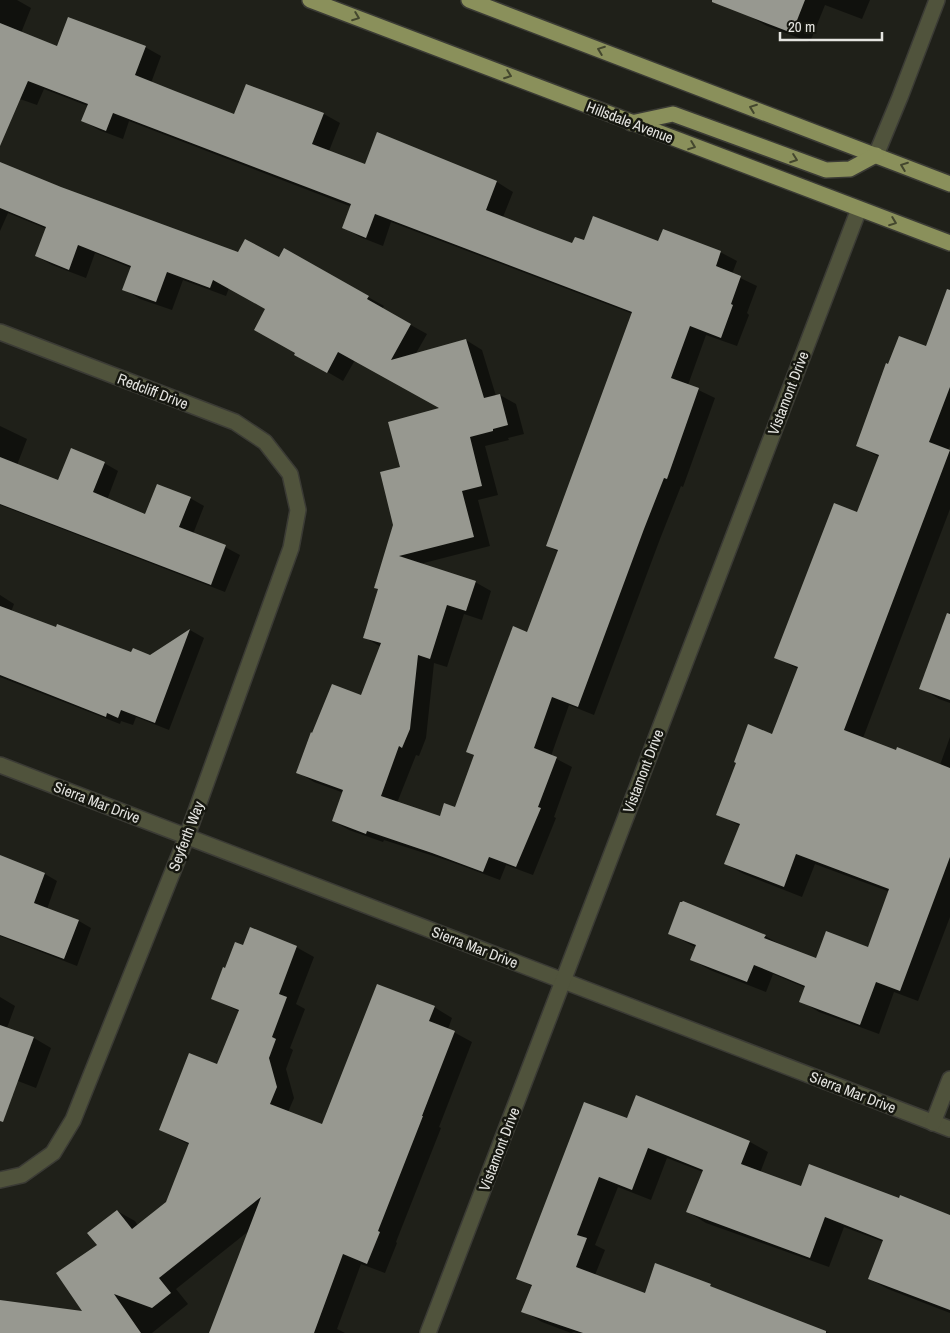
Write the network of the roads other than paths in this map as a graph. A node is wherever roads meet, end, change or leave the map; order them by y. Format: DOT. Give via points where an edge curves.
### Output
graph roads {
  1 [pos="310,0"];
  2 [pos="469,0"];
  3 [pos="937,0"];
  4 [pos="632,123"];
  5 [pos="876,156"];
  6 [pos="950,184"];
  7 [pos="859,209"];
  8 [pos="950,244"];
  9 [pos="0,332"];
  10 [pos="290,474"];
  11 [pos="0,765"];
  12 [pos="187,836"];
  13 [pos="563,981"];
  14 [pos="950,1079"];
  15 [pos="933,1122"];
  16 [pos="950,1129"];
  17 [pos="0,1180"];
  18 [pos="428,1333"];
  1 -- 4 [label="highway, Hillsdale Avenue, one-way"];
  5 -- 2 [label="highway, one-way"];
  3 -- 5 [label="street"];
  4 -- 5 [label="highway, one-way" via="674,114 826,170 850,169"];
  4 -- 7 [label="highway, Hillsdale Avenue, one-way"];
  6 -- 5 [label="highway, one-way"];
  7 -- 8 [label="highway, Hillsdale Avenue, one-way"];
  7 -- 13 [label="street, Vistamont Drive"];
  9 -- 10 [label="street, Redcliff Drive" via="235,422 265,442"];
  10 -- 12 [label="street, Seyferth Way" via="298,510 291,548"];
  11 -- 12 [label="street, Sierra Mar Drive"];
  12 -- 13 [label="street, Sierra Mar Drive"];
  12 -- 17 [label="street, Seyferth Way" via="73,1120 53,1153 22,1175"];
  13 -- 15 [label="street, Sierra Mar Drive"];
  13 -- 18 [label="street, Vistamont Drive"];
  14 -- 15 [label="street"];
  15 -- 16 [label="street, Sierra Mar Drive"];
}
